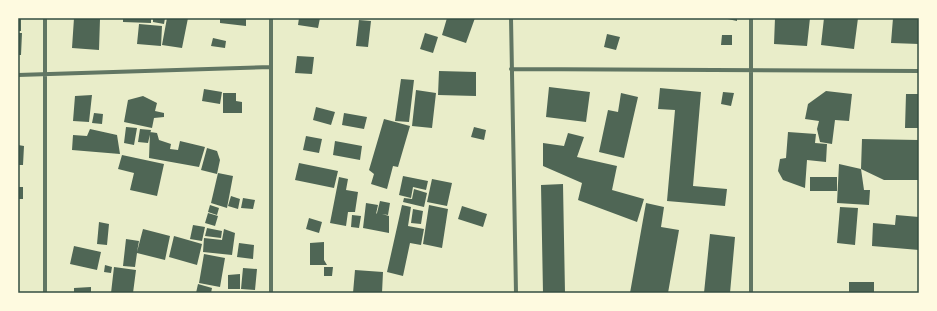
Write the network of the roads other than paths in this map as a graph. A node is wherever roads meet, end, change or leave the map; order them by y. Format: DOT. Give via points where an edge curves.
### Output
graph roads {
  1 [pos="45,18"];
  2 [pos="271,18"];
  3 [pos="511,18"];
  4 [pos="751,18"];
  5 [pos="271,67"];
  6 [pos="511,69"];
  7 [pos="751,70"];
  8 [pos="919,71"];
  9 [pos="45,74"];
  10 [pos="18,75"];
  11 [pos="45,293"];
  12 [pos="271,293"];
  13 [pos="516,293"];
  14 [pos="751,293"];
  1 -- 9 [label="street"];
  2 -- 5 [label="street"];
  3 -- 6 [label="street"];
  4 -- 7 [label="street"];
  5 -- 9 [label="street"];
  5 -- 12 [label="street"];
  6 -- 7 [label="street"];
  6 -- 13 [label="street"];
  7 -- 8 [label="street"];
  7 -- 14 [label="street"];
  9 -- 10 [label="street"];
  9 -- 11 [label="street"];
}
